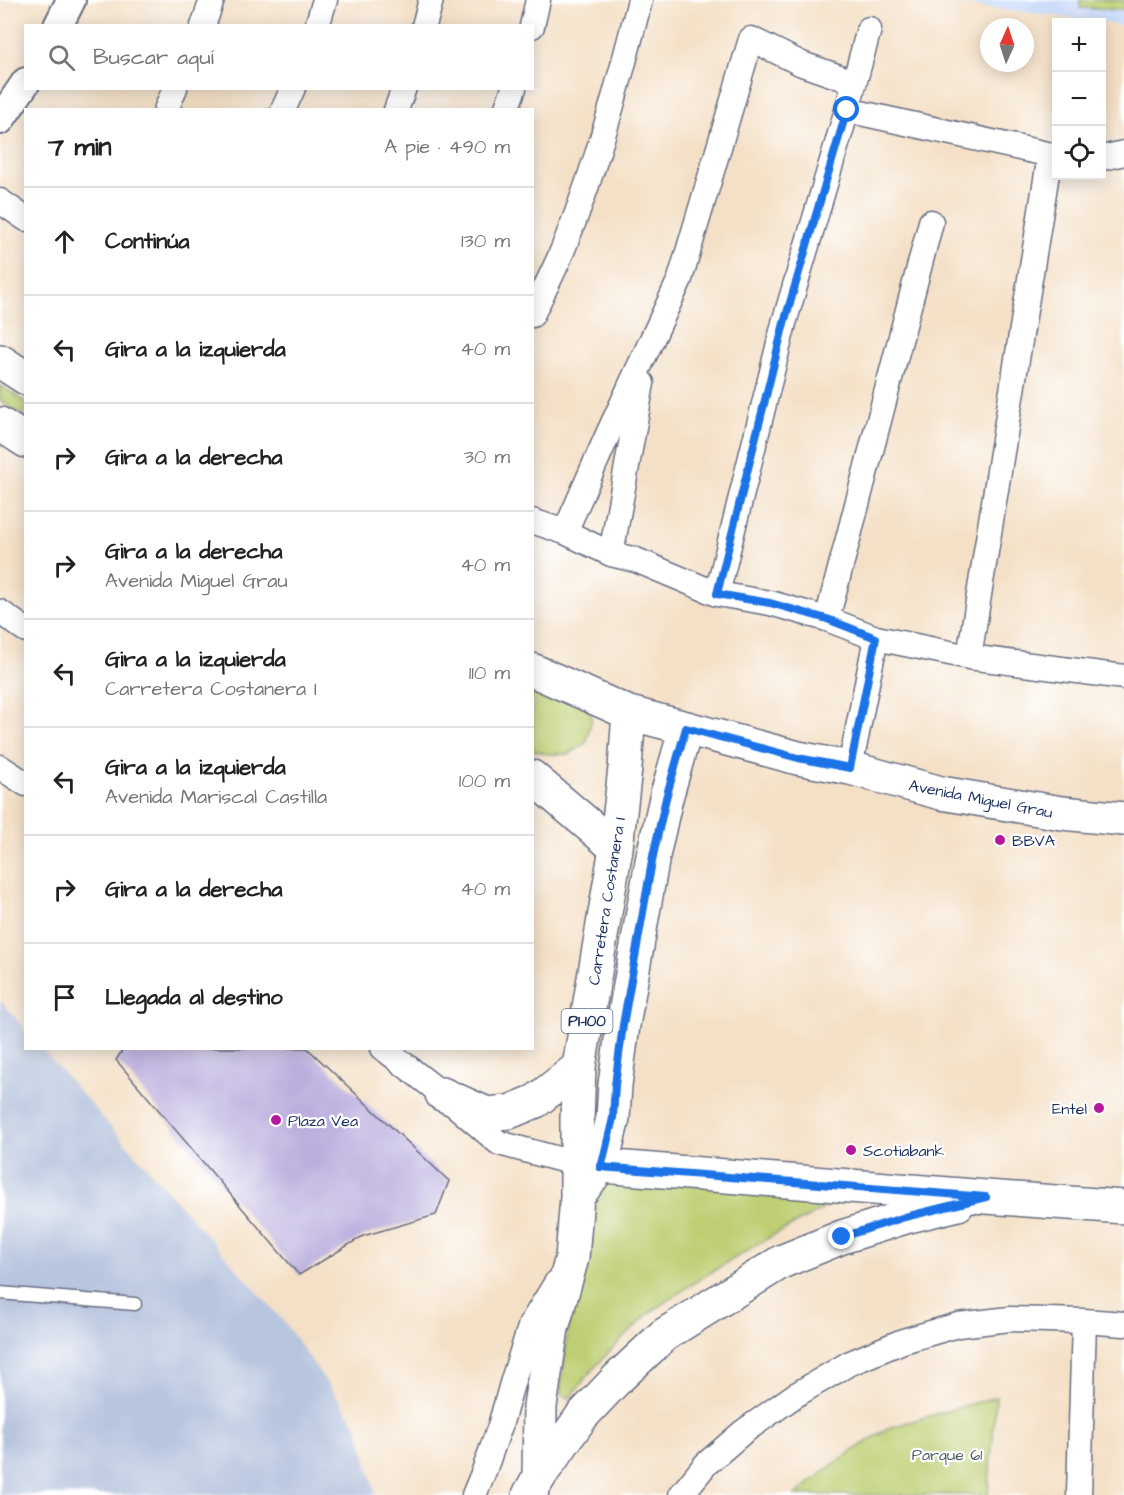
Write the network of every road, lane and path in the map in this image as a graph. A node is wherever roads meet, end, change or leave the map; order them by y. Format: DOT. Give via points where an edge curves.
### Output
graph roads {
  1 [pos="71,0"];
  2 [pos="212,0"];
  3 [pos="325,0"];
  4 [pos="431,0"];
  5 [pos="538,0"];
  6 [pos="640,0"];
  7 [pos="59,24"];
  8 [pos="204,24"];
  9 [pos="318,24"];
  10 [pos="425,24"];
  11 [pos="532,24"];
  12 [pos="869,29"];
  13 [pos="854,82"];
  14 [pos="24,85"];
  15 [pos="174,90"];
  16 [pos="292,90"];
  17 [pos="403,90"];
  18 [pos="513,90"];
  19 [pos="167,108"];
  20 [pos="284,108"];
  21 [pos="397,108"];
  22 [pos="507,108"];
  23 [pos="847,110"];
  24 [pos="0,120"];
  25 [pos="1124,153"];
  26 [pos="1052,156"];
  27 [pos="1106,157"];
  28 [pos="1052,162"];
  29 [pos="0,201"];
  30 [pos="24,218"];
  31 [pos="931,222"];
  32 [pos="534,311"];
  33 [pos="647,352"];
  34 [pos="0,361"];
  35 [pos="24,377"];
  36 [pos="0,424"];
  37 [pos="24,440"];
  38 [pos="534,522"];
  39 [pos="565,532"];
  40 [pos="611,555"];
  41 [pos="717,594"];
  42 [pos="0,612"];
  43 [pos="827,619"];
  44 [pos="24,629"];
  45 [pos="876,638"];
  46 [pos="969,657"];
  47 [pos="534,671"];
  48 [pos="1124,677"];
  49 [pos="629,713"];
  50 [pos="686,728"];
  51 [pos="0,767"];
  52 [pos="850,768"];
  53 [pos="534,779"];
  54 [pos="24,783"];
  55 [pos="1124,819"];
  56 [pos="616,848"];
  57 [pos="386,1050"];
  58 [pos="579,1067"];
  59 [pos="442,1094"];
  60 [pos="589,1166"];
  61 [pos="986,1197"];
  62 [pos="1124,1207"];
  63 [pos="572,1258"];
  64 [pos="0,1293"];
  65 [pos="135,1304"];
  66 [pos="1084,1321"];
  67 [pos="1124,1324"];
  68 [pos="534,1486"];
  69 [pos="474,1495"];
  70 [pos="681,1495"];
  71 [pos="1079,1495"];
  1 -- 7 [label="street"];
  2 -- 8 [label="street"];
  3 -- 9 [label="street"];
  4 -- 10 [label="street"];
  5 -- 11 [label="street"];
  6 -- 32 [label="street" via="599,151 565,246"];
  12 -- 13 [label="street"];
  13 -- 23 [label="street"];
  13 -- 33 [label="street" via="802,64 752,39 680,279"];
  14 -- 24 [label="street"];
  15 -- 19 [label="street"];
  16 -- 20 [label="street"];
  17 -- 21 [label="street"];
  18 -- 22 [label="street"];
  23 -- 26 [label="street"];
  23 -- 41 [label="street" via="784,323"];
  25 -- 27 [label="street"];
  28 -- 46 [label="street"];
  29 -- 30 [label="street"];
  31 -- 43 [label="street"];
  33 -- 39 [label="street"];
  33 -- 40 [label="street"];
  34 -- 35 [label="main road"];
  36 -- 37 [label="main road"];
  38 -- 39 [label="street"];
  39 -- 40 [label="street"];
  40 -- 41 [label="street" via="636,560"];
  41 -- 43 [label="street"];
  42 -- 44 [label="street"];
  43 -- 45 [label="street"];
  45 -- 46 [label="street"];
  45 -- 52 [label="street"];
  46 -- 48 [label="street"];
  47 -- 49 [label="main road, Avenida Miguel Grau"];
  49 -- 50 [label="main road, Avenida Miguel Grau"];
  49 -- 56 [label="main road, Carretera Costanera I / PI-100"];
  50 -- 52 [label="main road, Avenida Miguel Grau"];
  50 -- 60 [label="main road, Carretera Costanera I / PI-100" via="653,856 623,1025 613,1118 602,1164"];
  51 -- 54 [label="street"];
  52 -- 55 [label="main road, Avenida Miguel Grau" via="941,793"];
  53 -- 56 [label="main road"];
  56 -- 58 [label="main road, Carretera Costanera I / PI-100"];
  57 -- 59 [label="street"];
  58 -- 59 [label="main road" via="536,1101 509,1112 487,1114"];
  58 -- 60 [label="main road, Carretera Costanera I / PI-100" via="577,1119"];
  59 -- 60 [label="street" via="499,1143"];
  60 -- 61 [label="main road"];
  60 -- 63 [label="main road, Carretera Costanera I / PI-100" via="578,1197"];
  61 -- 62 [label="main road"];
  61 -- 68 [label="main road" via="905,1217 781,1262 664,1335 582,1416"];
  63 -- 68 [label="main road, Carretera Costanera I / PI-100" via="552,1328 540,1406"];
  63 -- 69 [label="street" via="531,1324"];
  64 -- 65 [label="lane"];
  66 -- 67 [label="street"];
  66 -- 70 [label="street" via="1010,1319 958,1325 903,1341 848,1364 743,1432 706,1464"];
  66 -- 71 [label="street"];
}
